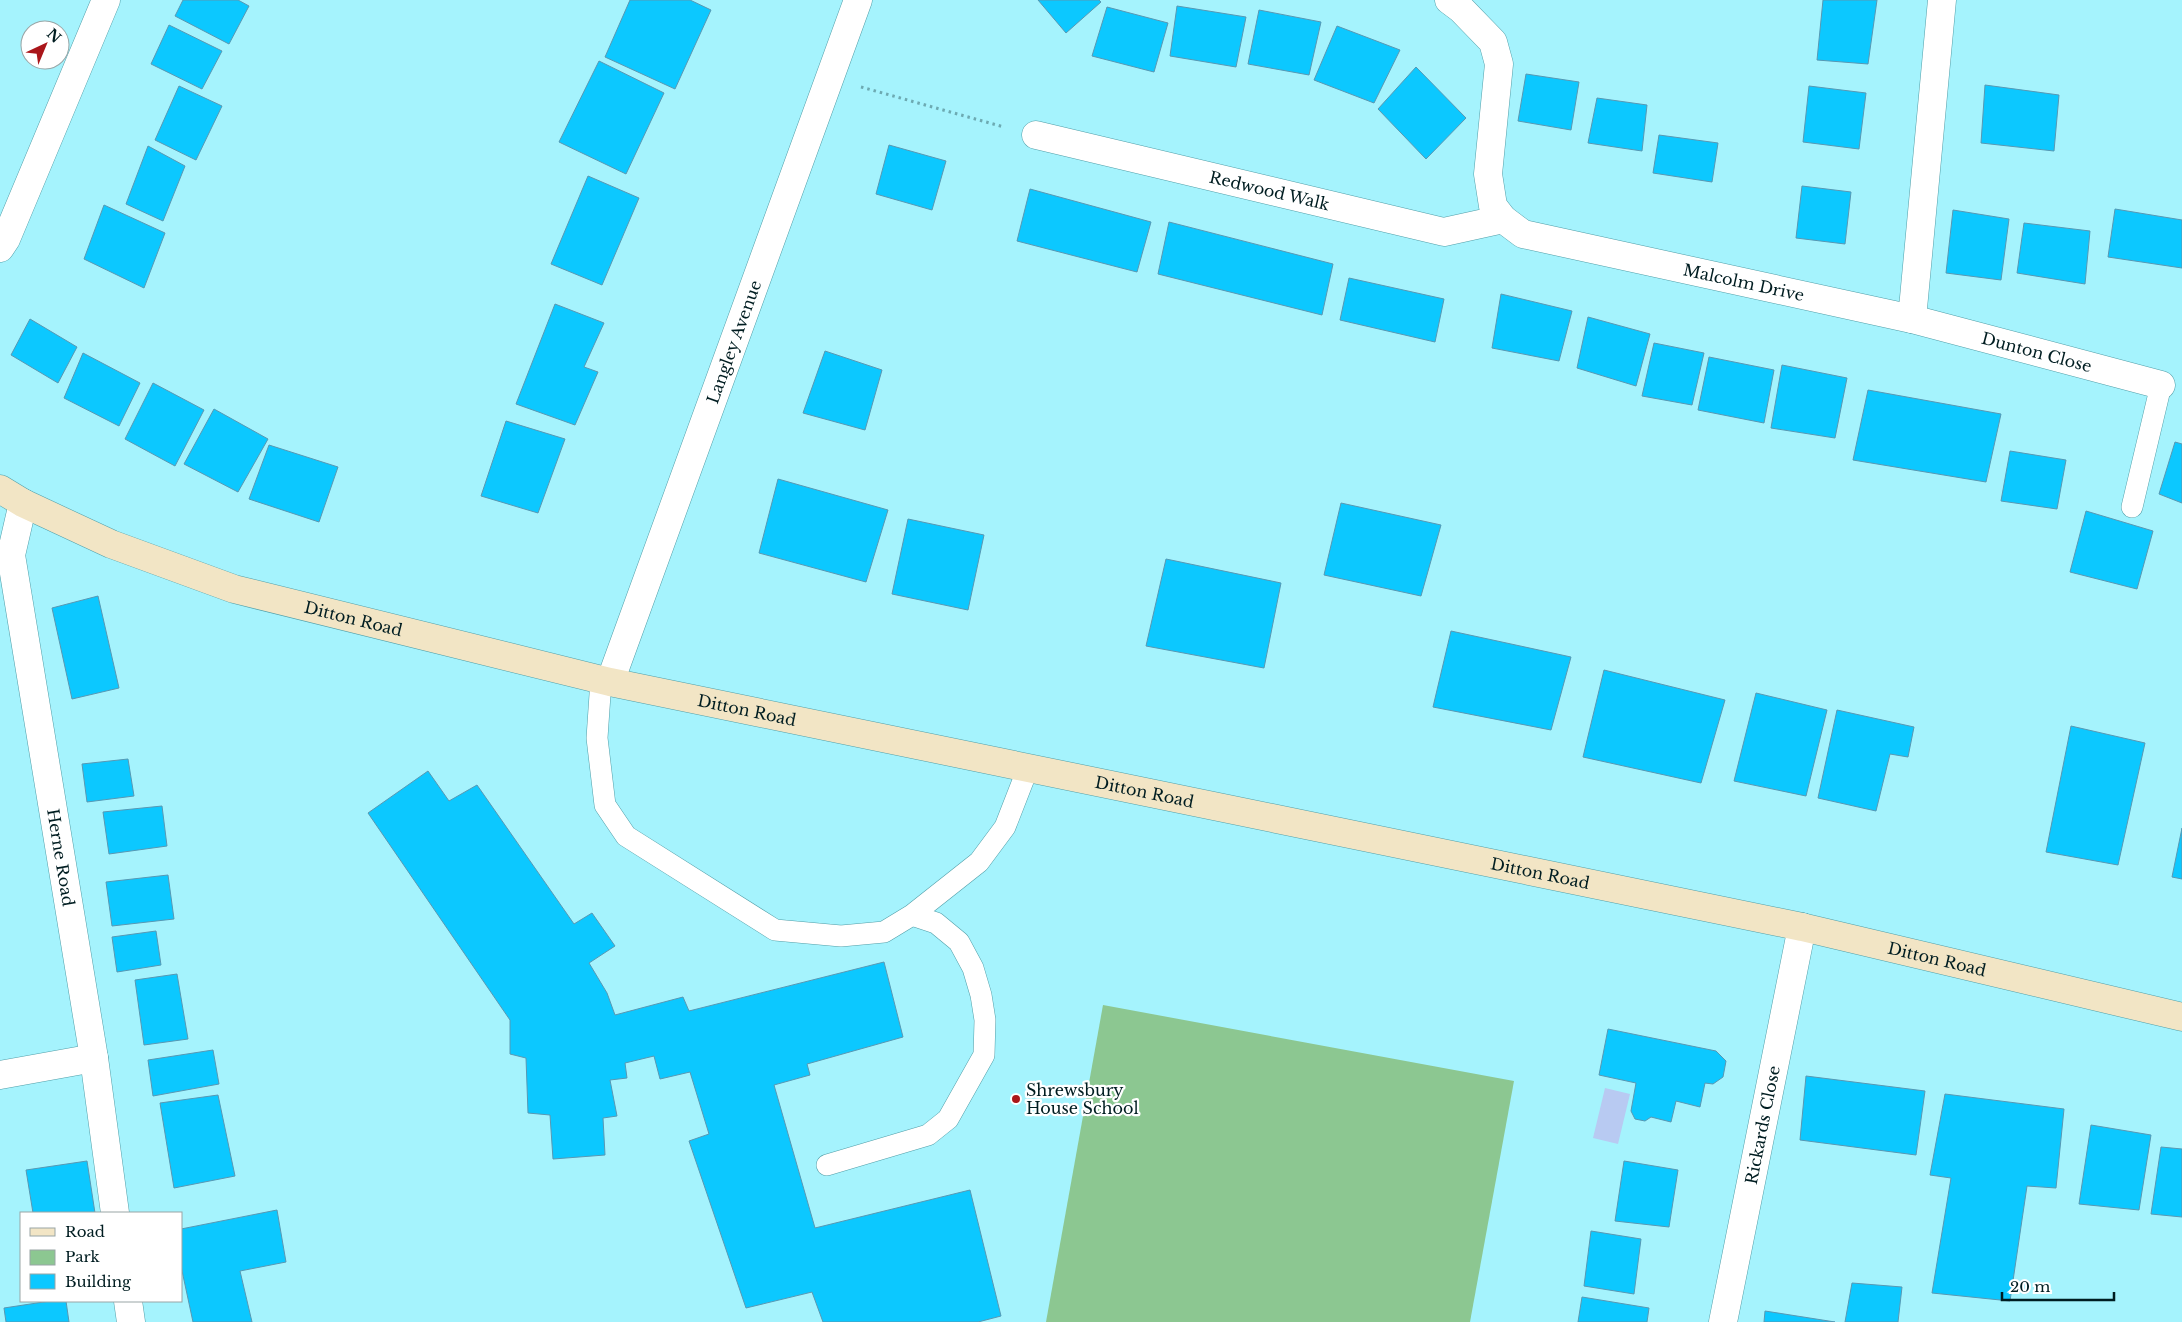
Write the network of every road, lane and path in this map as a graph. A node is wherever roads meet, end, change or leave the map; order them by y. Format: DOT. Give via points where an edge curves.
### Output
graph roads {
  1 [pos="106,0"];
  2 [pos="858,0"];
  3 [pos="1449,0"];
  4 [pos="1942,0"];
  5 [pos="829,78"];
  6 [pos="1036,135"];
  7 [pos="1503,218"];
  8 [pos="0,248"];
  9 [pos="1912,319"];
  10 [pos="2161,385"];
  11 [pos="0,489"];
  12 [pos="23,503"];
  13 [pos="2132,507"];
  14 [pos="606,681"];
  15 [pos="1028,768"];
  16 [pos="912,915"];
  17 [pos="1802,927"];
  18 [pos="2182,1018"];
  19 [pos="94,1058"];
  20 [pos="0,1075"];
  21 [pos="827,1165"];
  22 [pos="116,1212"];
  23 [pos="128,1302"];
  24 [pos="131,1322"];
  25 [pos="1723,1322"];
  1 -- 8 [label="street"];
  2 -- 5 [label="street, Langley Avenue"];
  3 -- 7 [label="street, Malcolm Drive" via="1493,42 1499,64 1488,174 1493,206"];
  4 -- 9 [label="street"];
  5 -- 6 [label="path"];
  5 -- 14 [label="street, Langley Avenue"];
  6 -- 7 [label="street, Redwood Walk" via="1444,232"];
  7 -- 9 [label="street, Malcolm Drive" via="1523,234"];
  9 -- 10 [label="street, Dunton Close"];
  10 -- 13 [label="lane"];
  11 -- 12 [label="street, Ditton Road"];
  12 -- 14 [label="street, Ditton Road" via="111,544 234,589"];
  12 -- 19 [label="street, Herne Road" via="11,555"];
  14 -- 15 [label="street, Ditton Road"];
  14 -- 16 [label="lane" via="597,738 604,805 626,836 775,930 841,936 884,932"];
  15 -- 16 [label="lane" via="1005,827 979,862"];
  15 -- 17 [label="street, Ditton Road"];
  16 -- 21 [label="lane" via="936,922 959,942 973,968 985,1020 984,1056 948,1119 928,1135"];
  17 -- 18 [label="street, Ditton Road"];
  17 -- 25 [label="street, Rickards Close"];
  19 -- 20 [label="street"];
  19 -- 22 [label="street, Herne Road"];
  23 -- 24 [label="street"];
}
